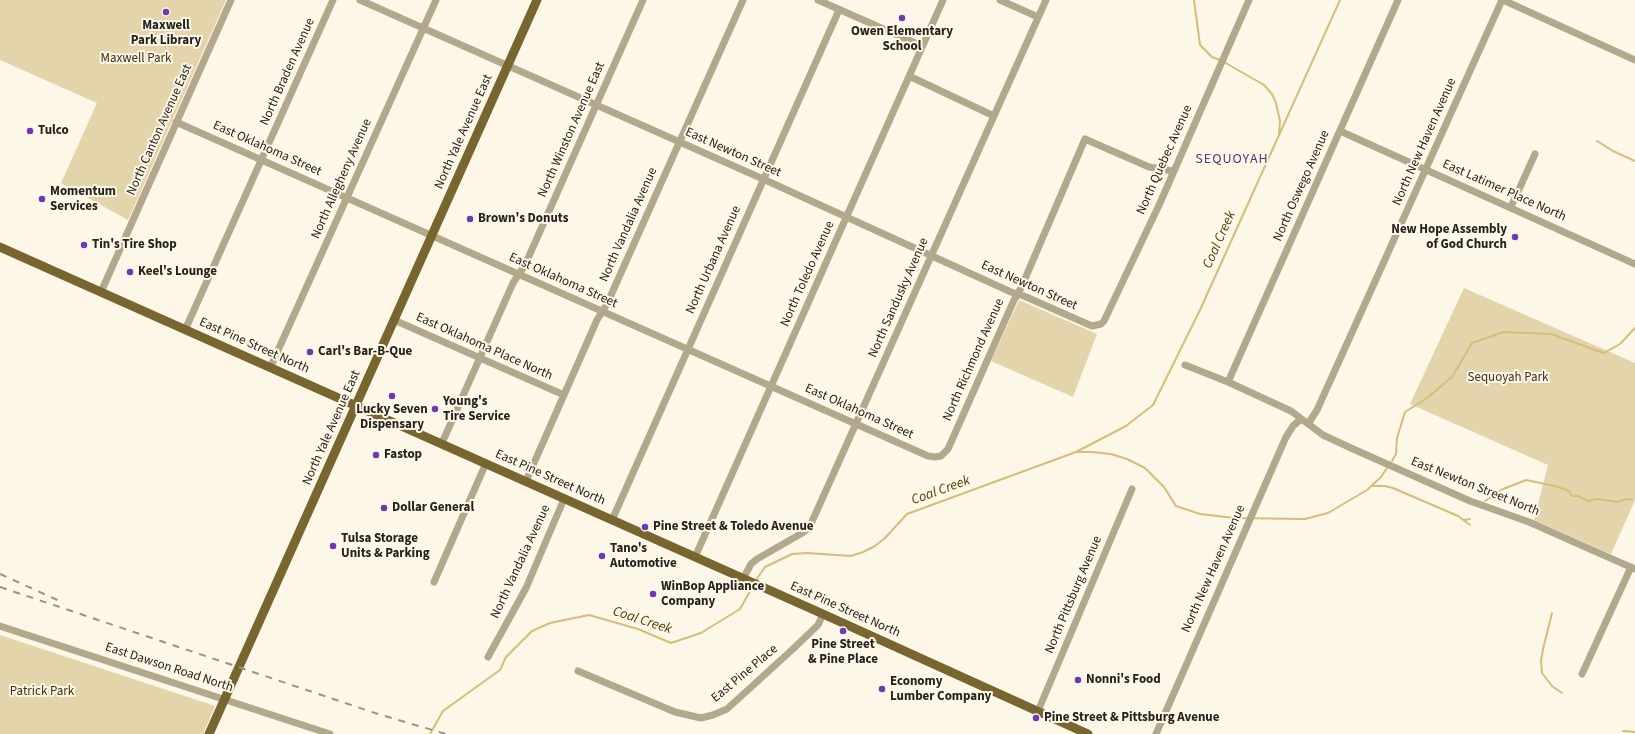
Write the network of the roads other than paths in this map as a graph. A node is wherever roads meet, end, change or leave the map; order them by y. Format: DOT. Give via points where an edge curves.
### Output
graph roads {
  1 [pos="231,0"];
  2 [pos="333,0"];
  3 [pos="360,0"];
  4 [pos="436,0"];
  5 [pos="537,0"];
  6 [pos="643,0"];
  7 [pos="743,0"];
  8 [pos="818,0"];
  9 [pos="943,0"];
  10 [pos="1000,0"];
  11 [pos="1046,0"];
  12 [pos="1249,0"];
  13 [pos="1398,0"];
  14 [pos="1503,0"];
  15 [pos="839,10"];
  16 [pos="1038,17"];
  17 [pos="424,28"];
  18 [pos="922,46"];
  19 [pos="1635,60"];
  20 [pos="508,66"];
  21 [pos="909,76"];
  22 [pos="596,105"];
  23 [pos="994,116"];
  24 [pos="176,122"];
  25 [pos="1340,131"];
  26 [pos="680,142"];
  27 [pos="1535,154"];
  28 [pos="262,160"];
  29 [pos="1426,169"];
  30 [pos="1173,171"];
  31 [pos="763,179"];
  32 [pos="347,198"];
  33 [pos="1511,207"];
  34 [pos="846,217"];
  35 [pos="432,236"];
  36 [pos="0,247"];
  37 [pos="932,256"];
  38 [pos="1635,264"];
  39 [pos="519,274"];
  40 [pos="101,292"];
  41 [pos="1017,294"];
  42 [pos="602,312"];
  43 [pos="394,320"];
  44 [pos="1097,326"];
  45 [pos="186,330"];
  46 [pos="688,350"];
  47 [pos="480,358"];
  48 [pos="1185,365"];
  49 [pos="270,368"];
  50 [pos="1228,382"];
  51 [pos="770,386"];
  52 [pos="564,395"];
  53 [pos="356,406"];
  54 [pos="1301,419"];
  55 [pos="856,424"];
  56 [pos="1308,424"];
  57 [pos="442,443"];
  58 [pos="941,456"];
  59 [pos="486,463"];
  60 [pos="526,481"];
  61 [pos="1132,489"];
  62 [pos="564,499"];
  63 [pos="612,520"];
  64 [pos="695,557"];
  65 [pos="1633,568"];
  66 [pos="745,579"];
  67 [pos="434,582"];
  68 [pos="823,614"];
  69 [pos="0,626"];
  70 [pos="488,657"];
  71 [pos="578,670"];
  72 [pos="1582,674"];
  73 [pos="224,699"];
  74 [pos="1038,711"];
  75 [pos="209,734"];
  76 [pos="330,734"];
  77 [pos="1088,734"];
  78 [pos="1156,734"];
  1 -- 24 [label="street, North Canton Avenue East"];
  2 -- 28 [label="street, North Braden Avenue"];
  3 -- 17 [label="street, East Newton Street"];
  4 -- 17 [label="street, North Allegheny Avenue"];
  5 -- 20 [label="main road, North Yale Avenue East"];
  6 -- 22 [label="street, North Winston Avenue East"];
  7 -- 26 [label="street, North Vandalia Avenue"];
  8 -- 15 [label="street"];
  9 -- 18 [label="street, North Toledo Avenue"];
  10 -- 16 [label="street"];
  11 -- 16 [label="street, North Sandusky Avenue"];
  12 -- 30 [label="street, North Quebec Avenue"];
  13 -- 25 [label="street, North Oswego Avenue"];
  14 -- 19 [label="street"];
  14 -- 29 [label="street, North New Haven Avenue"];
  15 -- 18 [label="street"];
  15 -- 31 [label="street, North Urbana Avenue"];
  16 -- 23 [label="street, North Sandusky Avenue"];
  17 -- 20 [label="street, East Newton Street"];
  17 -- 32 [label="street, North Allegheny Avenue"];
  18 -- 21 [label="street, North Toledo Avenue"];
  20 -- 22 [label="street, East Newton Street"];
  20 -- 35 [label="main road, North Yale Avenue East"];
  21 -- 23 [label="street"];
  21 -- 34 [label="street, North Toledo Avenue"];
  22 -- 26 [label="street, East Newton Street"];
  22 -- 39 [label="street, North Winston Avenue East"];
  23 -- 37 [label="street, North Sandusky Avenue"];
  24 -- 28 [label="street, East Oklahoma Street"];
  24 -- 40 [label="street, North Canton Avenue East"];
  25 -- 29 [label="street, East Latimer Place North"];
  25 -- 50 [label="street, North Oswego Avenue"];
  26 -- 31 [label="street, East Newton Street"];
  26 -- 42 [label="street, North Vandalia Avenue"];
  27 -- 33 [label="street"];
  28 -- 32 [label="street, East Oklahoma Street"];
  28 -- 45 [label="street, North Braden Avenue"];
  29 -- 33 [label="street, East Latimer Place North"];
  29 -- 56 [label="street, North New Haven Avenue" via="1317,410"];
  30 -- 41 [label="street, North Richmond Avenue" via="1149,167 1085,139"];
  30 -- 44 [label="street, North Quebec Avenue" via="1104,321"];
  31 -- 34 [label="street, East Newton Street"];
  31 -- 46 [label="street, North Urbana Avenue"];
  32 -- 35 [label="street, East Oklahoma Street"];
  32 -- 49 [label="street, North Allegheny Avenue"];
  33 -- 38 [label="street, East Latimer Place North"];
  34 -- 37 [label="street, East Newton Street"];
  34 -- 51 [label="street, North Toledo Avenue"];
  35 -- 39 [label="street, East Oklahoma Street"];
  35 -- 43 [label="main road, North Yale Avenue East"];
  36 -- 40 [label="main road, East Pine Street North"];
  37 -- 41 [label="street, East Newton Street"];
  37 -- 55 [label="street, North Sandusky Avenue"];
  39 -- 42 [label="street, East Oklahoma Street"];
  39 -- 47 [label="street, North Winston Avenue East"];
  40 -- 45 [label="main road, East Pine Street North"];
  41 -- 44 [label="street, East Newton Street" via="1088,325"];
  41 -- 58 [label="street, North Richmond Avenue" via="948,449"];
  42 -- 46 [label="street, East Oklahoma Street"];
  42 -- 52 [label="street, North Vandalia Avenue"];
  43 -- 47 [label="street, East Oklahoma Place North"];
  43 -- 53 [label="main road, North Yale Avenue East"];
  45 -- 49 [label="main road, East Pine Street North"];
  46 -- 51 [label="street, East Oklahoma Street"];
  46 -- 63 [label="street, North Urbana Avenue"];
  47 -- 52 [label="street, East Oklahoma Place North"];
  47 -- 57 [label="street, North Winston Avenue East"];
  48 -- 50 [label="street"];
  49 -- 53 [label="main road, East Pine Street North"];
  50 -- 54 [label="street" via="1291,411"];
  51 -- 55 [label="street, East Oklahoma Street"];
  51 -- 64 [label="street, North Toledo Avenue"];
  52 -- 60 [label="street, North Vandalia Avenue"];
  53 -- 57 [label="main road, East Pine Street North"];
  53 -- 73 [label="main road, North Yale Avenue East"];
  54 -- 56 [label="street"];
  54 -- 78 [label="street, North New Haven Avenue" via="1290,429"];
  55 -- 58 [label="street, East Oklahoma Street" via="928,456"];
  55 -- 66 [label="street, North Sandusky Avenue" via="810,526 757,559 751,564"];
  56 -- 65 [label="street, East Newton Street North" via="1351,448 1470,501 1529,522"];
  57 -- 59 [label="main road, East Pine Street North"];
  59 -- 60 [label="main road, East Pine Street North"];
  59 -- 67 [label="street"];
  60 -- 62 [label="main road, East Pine Street North"];
  61 -- 74 [label="street, North Pittsburg Avenue"];
  62 -- 63 [label="main road, East Pine Street North"];
  62 -- 70 [label="street, North Vandalia Avenue" via="526,588"];
  63 -- 64 [label="main road, East Pine Street North"];
  64 -- 66 [label="main road, East Pine Street North"];
  65 -- 72 [label="street"];
  66 -- 68 [label="main road, East Pine Street North"];
  68 -- 71 [label="street, East Pine Place" via="818,625 804,639 727,709 701,718 675,712"];
  68 -- 74 [label="main road, East Pine Street North"];
  69 -- 73 [label="street, East Dawson Road North"];
  73 -- 75 [label="main road, North Yale Avenue East"];
  73 -- 76 [label="street, East Dawson Road North"];
  74 -- 77 [label="main road, East Pine Street North"];
}
